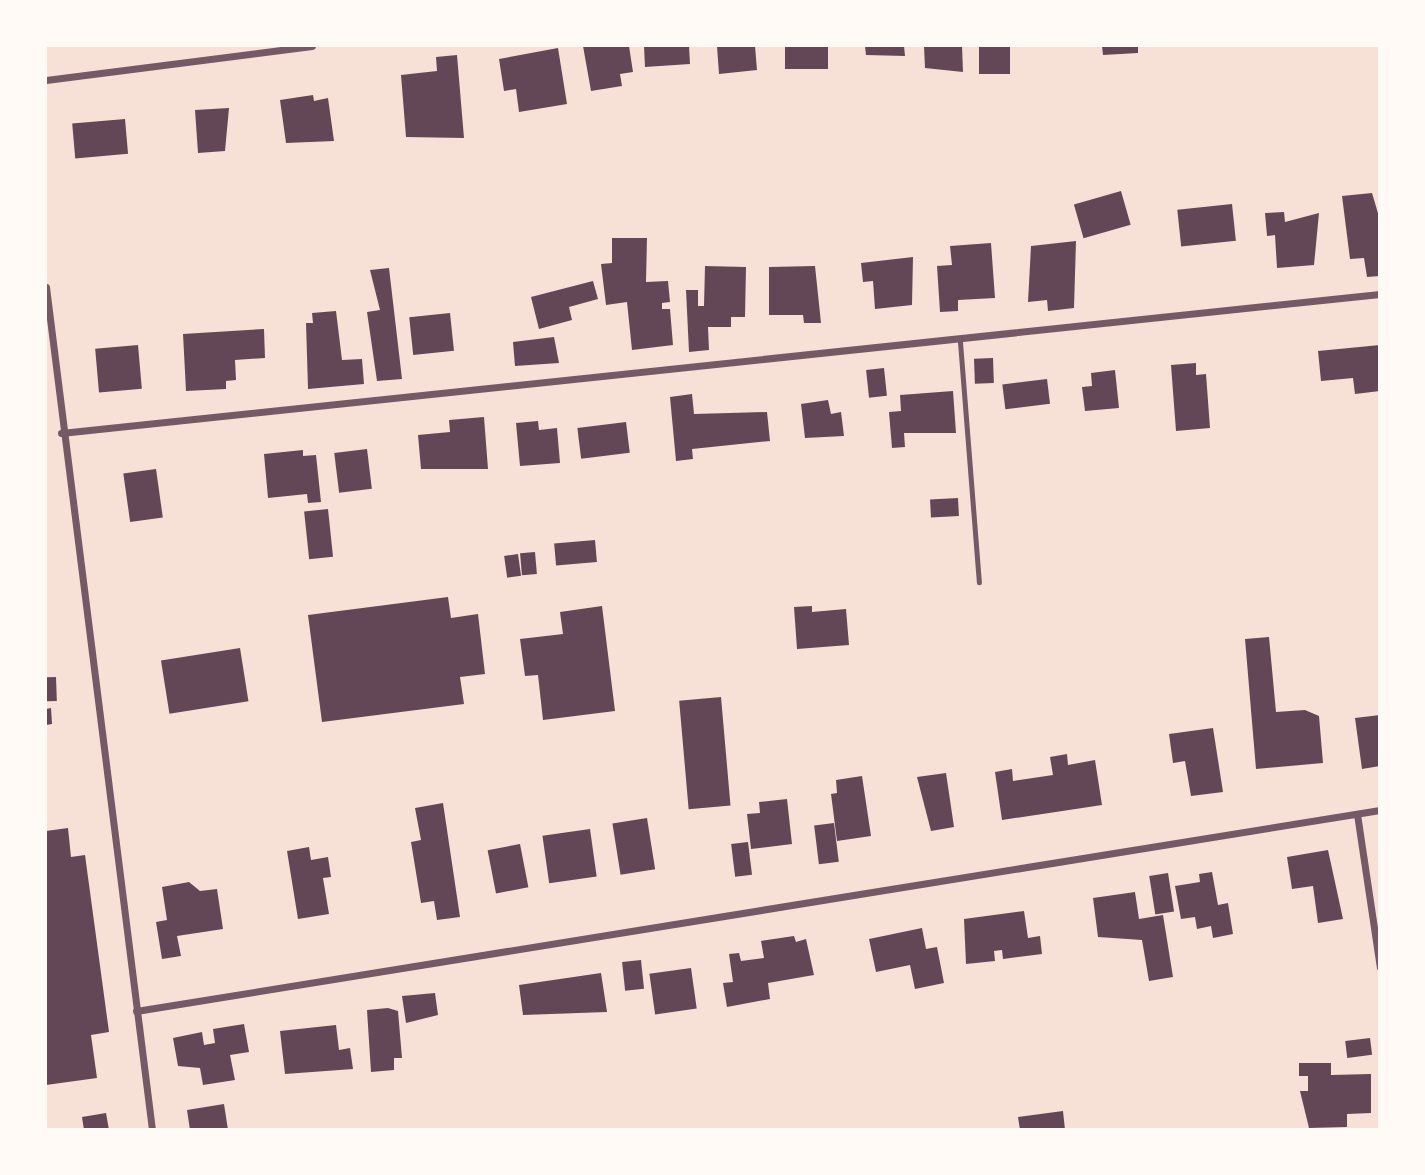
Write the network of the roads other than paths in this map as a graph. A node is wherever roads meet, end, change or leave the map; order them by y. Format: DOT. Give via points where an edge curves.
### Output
graph roads {
  1 [pos="312,46"];
  2 [pos="46,79"];
  3 [pos="46,287"];
  4 [pos="1380,294"];
  5 [pos="960,342"];
  6 [pos="46,399"];
  7 [pos="57,399"];
  8 [pos="61,433"];
  9 [pos="979,582"];
  10 [pos="1380,810"];
  11 [pos="1357,814"];
  12 [pos="1380,967"];
  13 [pos="136,1011"];
  14 [pos="152,1129"];
  1 -- 2 [label="street"];
  3 -- 7 [label="street"];
  4 -- 5 [label="street"];
  5 -- 8 [label="street"];
  5 -- 9 [label="lane"];
  6 -- 7 [label="street"];
  7 -- 8 [label="street"];
  8 -- 13 [label="street"];
  10 -- 11 [label="street"];
  11 -- 12 [label="street"];
  11 -- 13 [label="street"];
  13 -- 14 [label="street"];
}
